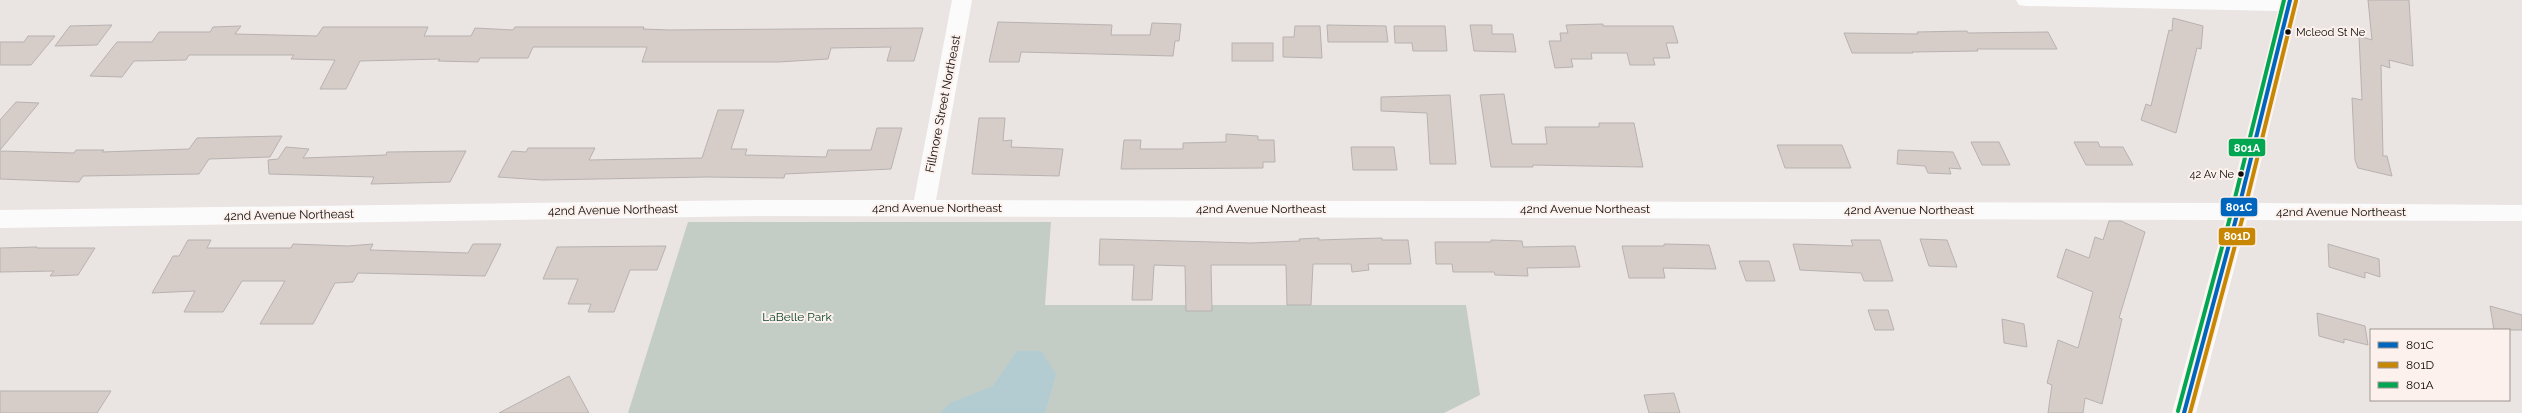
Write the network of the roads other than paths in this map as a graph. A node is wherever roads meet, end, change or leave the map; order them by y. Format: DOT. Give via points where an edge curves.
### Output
graph roads {
  1 [pos="962,0"];
  2 [pos="2026,0"];
  3 [pos="2092,1"];
  4 [pos="2289,2"];
  5 [pos="923,208"];
  6 [pos="2238,211"];
  7 [pos="2522,213"];
  8 [pos="0,219"];
  9 [pos="2184,413"];
  1 -- 5 [label="street, Fillmore Street Northeast"];
  2 -- 3 [label="street"];
  3 -- 4 [label="street"];
  4 -- 6 [label="street"];
  5 -- 6 [label="street, 42nd Avenue Northeast"];
  5 -- 8 [label="street, 42nd Avenue Northeast"];
  6 -- 7 [label="street, 42nd Avenue Northeast"];
  6 -- 9 [label="street"];
}
